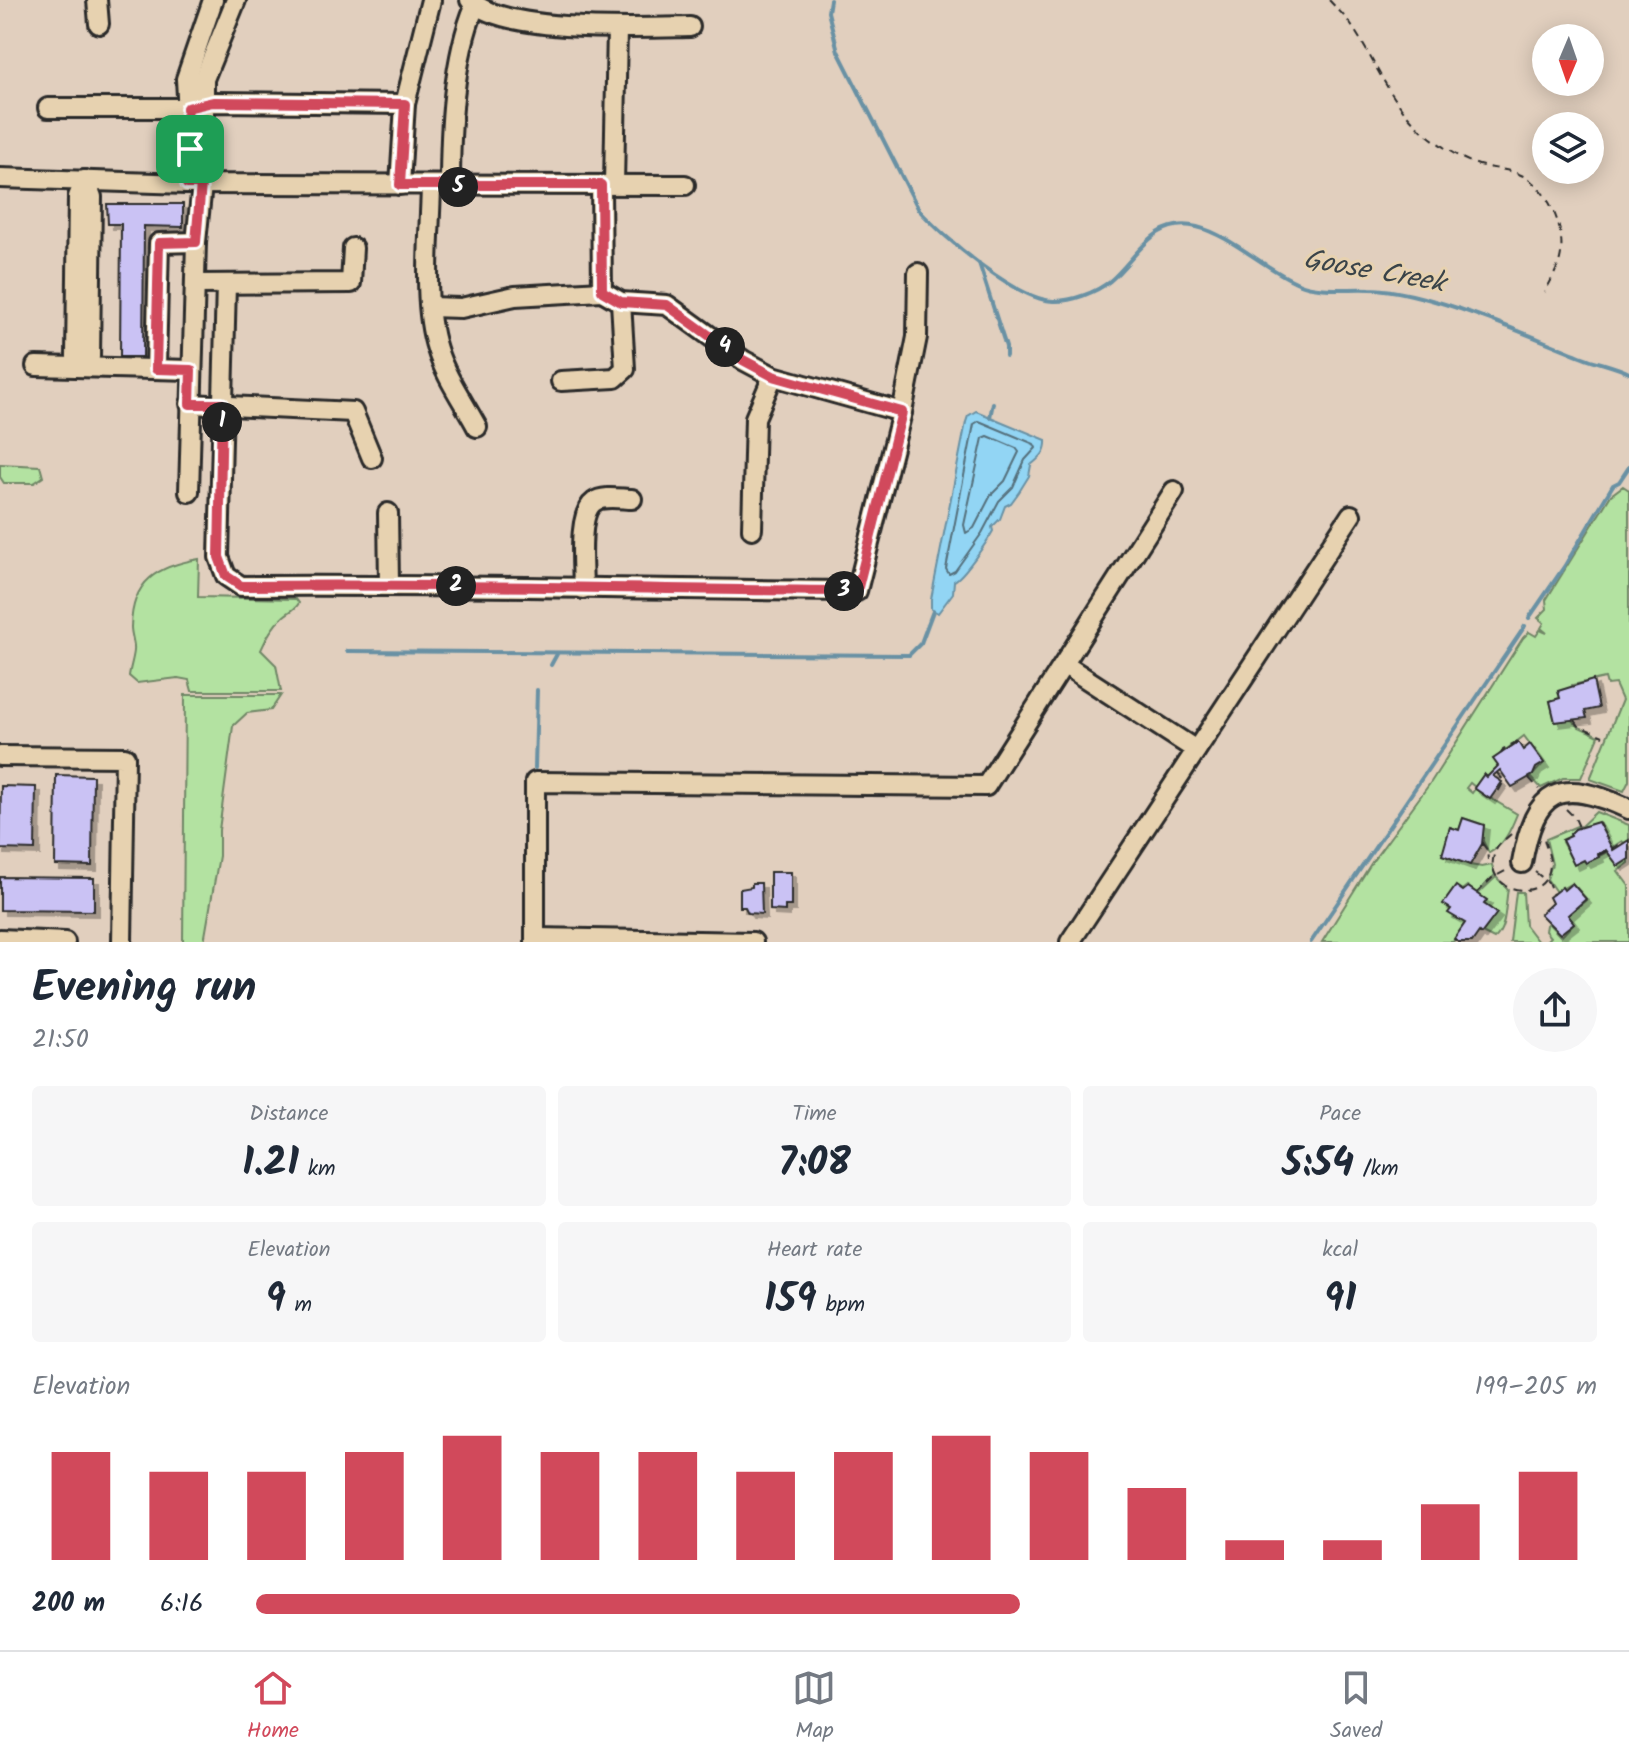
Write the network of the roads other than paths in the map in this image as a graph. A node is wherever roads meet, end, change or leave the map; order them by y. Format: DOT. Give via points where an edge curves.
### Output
graph roads {
  1 [pos="97,0"];
  2 [pos="213,0"];
  3 [pos="236,0"];
  4 [pos="431,0"];
  5 [pos="472,3"];
  6 [pos="99,24"];
  7 [pos="690,27"];
  8 [pos="617,28"];
  9 [pos="405,104"];
  10 [pos="195,107"];
  11 [pos="48,108"];
  12 [pos="0,178"];
  13 [pos="85,180"];
  14 [pos="194,184"];
  15 [pos="400,185"];
  16 [pos="608,185"];
  17 [pos="685,185"];
  18 [pos="431,186"];
  19 [pos="450,187"];
  20 [pos="196,242"];
  21 [pos="353,248"];
  22 [pos="918,273"];
  23 [pos="195,284"];
  24 [pos="226,284"];
  25 [pos="602,291"];
  26 [pos="621,302"];
  27 [pos="430,307"];
  28 [pos="36,366"];
  29 [pos="83,367"];
  30 [pos="156,369"];
  31 [pos="191,370"];
  32 [pos="773,376"];
  33 [pos="561,381"];
  34 [pos="190,404"];
  35 [pos="222,404"];
  36 [pos="902,412"];
  37 [pos="477,427"];
  38 [pos="372,458"];
  39 [pos="1174,491"];
  40 [pos="189,492"];
  41 [pos="632,499"];
  42 [pos="388,513"];
  43 [pos="1351,515"];
  44 [pos="752,529"];
  45 [pos="389,584"];
  46 [pos="583,589"];
  47 [pos="1065,665"];
  48 [pos="1196,750"];
  49 [pos="0,756"];
  50 [pos="1629,809"];
  51 [pos="1522,863"];
  52 [pos="0,939"];
  53 [pos="536,940"];
  54 [pos="65,942"];
  55 [pos="122,942"];
  56 [pos="753,942"];
  57 [pos="1070,942"];
  1 -- 6 [label="street"];
  2 -- 10 [label="street" via="186,79"];
  3 -- 10 [label="street"];
  4 -- 9 [label="street"];
  5 -- 8 [label="street" via="503,17"];
  5 -- 19 [label="street" via="459,69"];
  7 -- 8 [label="street"];
  8 -- 16 [label="street"];
  9 -- 10 [label="street" via="213,102"];
  9 -- 15 [label="street"];
  10 -- 11 [label="street"];
  10 -- 14 [label="street" via="190,149"];
  12 -- 13 [label="street"];
  13 -- 14 [label="street"];
  13 -- 29 [label="street" via="78,197 76,339 76,357"];
  14 -- 15 [label="street"];
  14 -- 20 [label="street"];
  15 -- 18 [label="street"];
  16 -- 17 [label="street"];
  16 -- 19 [label="street"];
  16 -- 25 [label="street"];
  18 -- 19 [label="street"];
  18 -- 27 [label="street"];
  20 -- 23 [label="street"];
  20 -- 30 [label="street" via="159,243"];
  21 -- 24 [label="street" via="351,283"];
  22 -- 36 [label="street" via="917,337"];
  23 -- 24 [label="street"];
  23 -- 31 [label="street"];
  24 -- 35 [label="street"];
  25 -- 26 [label="street"];
  25 -- 27 [label="street"];
  26 -- 32 [label="street" via="667,305"];
  26 -- 33 [label="street" via="625,369 615,378"];
  27 -- 37 [label="street" via="437,350"];
  28 -- 29 [label="street"];
  29 -- 30 [label="street"];
  30 -- 31 [label="street"];
  31 -- 34 [label="street"];
  32 -- 36 [label="street"];
  32 -- 44 [label="street" via="755,418"];
  34 -- 35 [label="street"];
  34 -- 40 [label="street"];
  35 -- 38 [label="street" via="353,412"];
  35 -- 45 [label="street" via="219,557 226,576 241,586"];
  36 -- 46 [label="street" via="857,591"];
  39 -- 47 [label="street"];
  41 -- 46 [label="street" via="601,499 583,516"];
  42 -- 45 [label="street"];
  43 -- 48 [label="street"];
  45 -- 46 [label="street"];
  47 -- 48 [label="street"];
  47 -- 53 [label="street" via="986,786 535,782"];
  48 -- 57 [label="street"];
  49 -- 55 [label="street" via="125,757"];
  50 -- 51 [label="street" via="1571,792 1560,801 1542,803 1533,816"];
  52 -- 54 [label="street"];
  53 -- 56 [label="street"];
}
